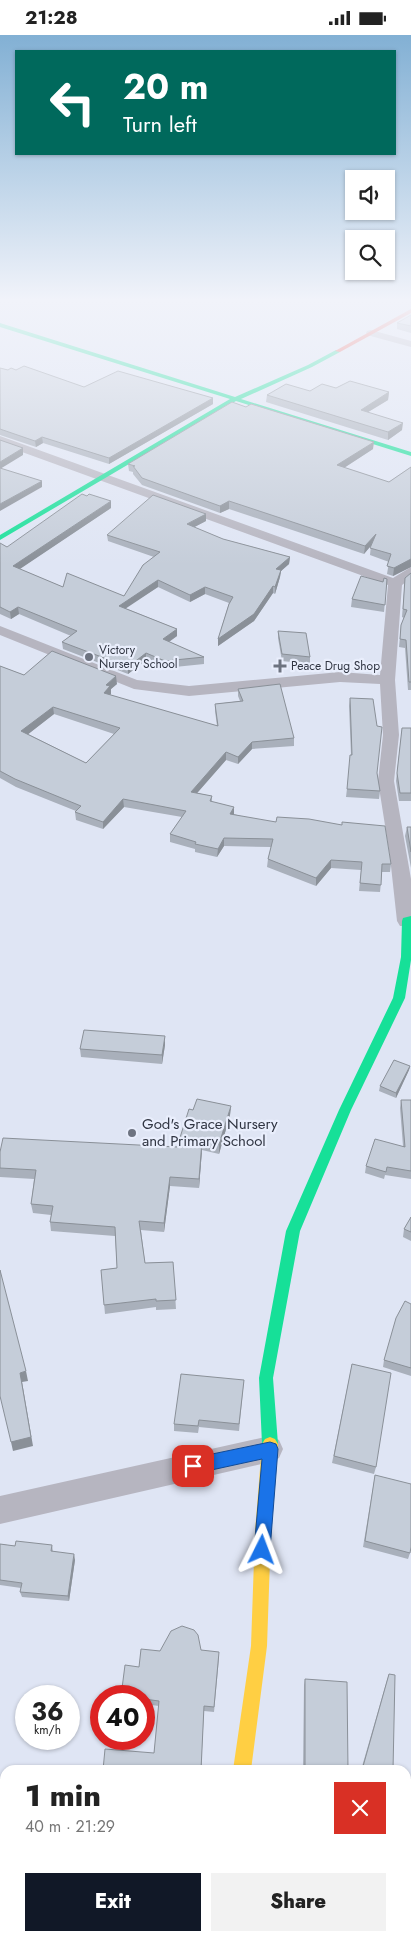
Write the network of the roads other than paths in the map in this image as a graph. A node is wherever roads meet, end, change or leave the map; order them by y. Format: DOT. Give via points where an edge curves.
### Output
graph roads {
  1 [pos="197,387"];
  2 [pos="262,387"];
  3 [pos="235,399"];
  4 [pos="0,440"];
  5 [pos="411,453"];
  6 [pos="103,477"];
  7 [pos="0,537"];
  8 [pos="411,571"];
  9 [pos="395,583"];
  10 [pos="0,630"];
  11 [pos="387,680"];
  12 [pos="409,921"];
  13 [pos="270,1449"];
  14 [pos="0,1510"];
  15 [pos="243,1765"];
  1 -- 3 [label="street"];
  2 -- 3 [label="street"];
  3 -- 5 [label="street"];
  3 -- 6 [label="street"];
  4 -- 6 [label="street"];
  6 -- 7 [label="street"];
  6 -- 9 [label="street"];
  8 -- 9 [label="street"];
  9 -- 11 [label="street"];
  10 -- 11 [label="street" via="134,685 168,690 190,691 340,677"];
  11 -- 12 [label="street" via="391,735 386,781"];
  12 -- 13 [label="street" via="399,998 345,1110 293,1231 266,1378"];
  13 -- 14 [label="street"];
  13 -- 15 [label="street" via="259,1646"];
}
